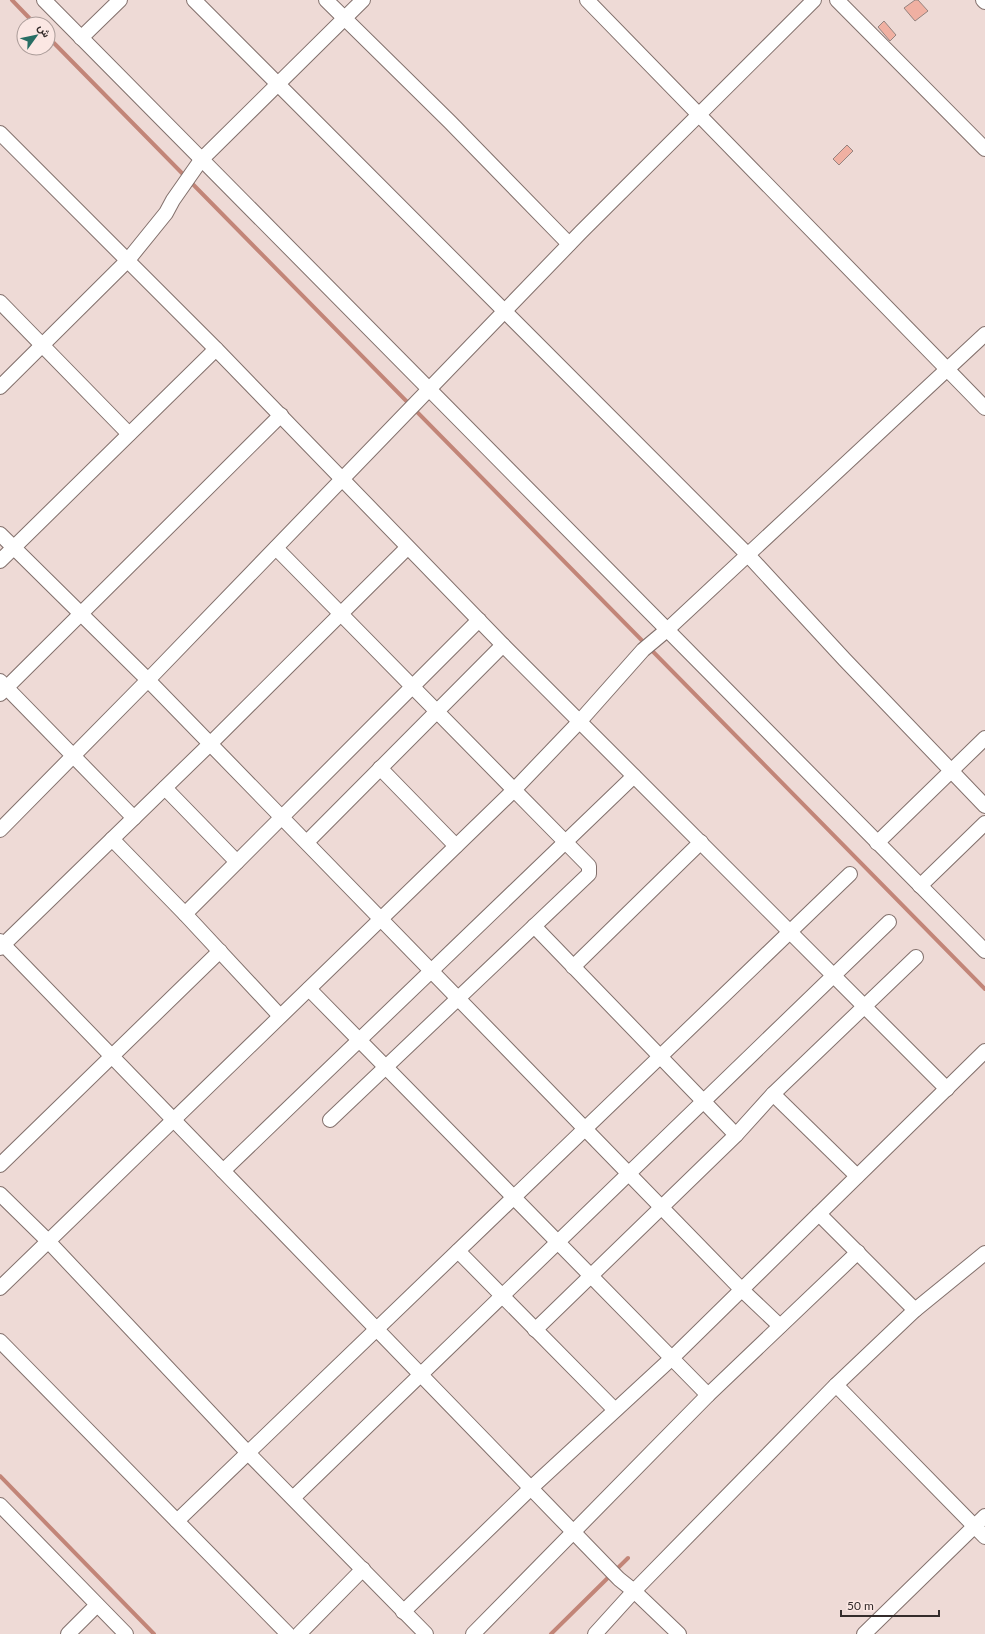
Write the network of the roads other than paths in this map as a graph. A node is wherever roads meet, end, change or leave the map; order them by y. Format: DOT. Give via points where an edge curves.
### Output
graph roads {
  1 [pos="120,0"];
  2 [pos="194,0"];
  3 [pos="326,0"];
  4 [pos="363,0"];
  5 [pos="587,0"];
  6 [pos="814,0"];
  7 [pos="837,0"];
  8 [pos="51,2"];
  9 [pos="344,19"];
  10 [pos="82,38"];
  11 [pos="278,84"];
  12 [pos="699,114"];
  13 [pos="0,134"];
  14 [pos="985,149"];
  15 [pos="201,160"];
  16 [pos="569,244"];
  17 [pos="128,260"];
  18 [pos="0,302"];
  19 [pos="506,311"];
  20 [pos="985,334"];
  21 [pos="42,344"];
  22 [pos="216,349"];
  23 [pos="948,370"];
  24 [pos="0,387"];
  25 [pos="429,390"];
  26 [pos="985,408"];
  27 [pos="281,415"];
  28 [pos="129,434"];
  29 [pos="342,480"];
  30 [pos="0,534"];
  31 [pos="13,548"];
  32 [pos="276,548"];
  33 [pos="407,548"];
  34 [pos="748,555"];
  35 [pos="0,561"];
  36 [pos="340,613"];
  37 [pos="81,614"];
  38 [pos="479,620"];
  39 [pos="668,629"];
  40 [pos="503,645"];
  41 [pos="148,680"];
  42 [pos="412,687"];
  43 [pos="2,688"];
  44 [pos="437,711"];
  45 [pos="580,721"];
  46 [pos="985,738"];
  47 [pos="210,744"];
  48 [pos="74,756"];
  49 [pos="380,768"];
  50 [pos="951,771"];
  51 [pos="634,776"];
  52 [pos="165,788"];
  53 [pos="514,790"];
  54 [pos="985,806"];
  55 [pos="282,817"];
  56 [pos="134,818"];
  57 [pos="985,823"];
  58 [pos="0,830"];
  59 [pos="112,839"];
  60 [pos="307,842"];
  61 [pos="565,842"];
  62 [pos="701,842"];
  63 [pos="877,843"];
  64 [pos="456,846"];
  65 [pos="237,862"];
  66 [pos="850,874"];
  67 [pos="920,886"];
  68 [pos="185,914"];
  69 [pos="381,919"];
  70 [pos="889,922"];
  71 [pos="534,926"];
  72 [pos="790,932"];
  73 [pos="1,944"];
  74 [pos="220,951"];
  75 [pos="985,951"];
  76 [pos="916,957"];
  77 [pos="573,967"];
  78 [pos="432,971"];
  79 [pos="834,975"];
  80 [pos="309,989"];
  81 [pos="458,998"];
  82 [pos="864,1007"];
  83 [pos="280,1016"];
  84 [pos="359,1040"];
  85 [pos="985,1051"];
  86 [pos="112,1055"];
  87 [pos="660,1056"];
  88 [pos="386,1067"];
  89 [pos="947,1089"];
  90 [pos="773,1094"];
  91 [pos="704,1101"];
  92 [pos="174,1120"];
  93 [pos="330,1120"];
  94 [pos="585,1128"];
  95 [pos="736,1135"];
  96 [pos="0,1165"];
  97 [pos="223,1171"];
  98 [pos="629,1173"];
  99 [pos="857,1176"];
  100 [pos="0,1194"];
  101 [pos="514,1197"];
  102 [pos="661,1206"];
  103 [pos="819,1214"];
  104 [pos="48,1241"];
  105 [pos="558,1242"];
  106 [pos="458,1251"];
  107 [pos="858,1252"];
  108 [pos="983,1259"];
  109 [pos="590,1275"];
  110 [pos="0,1288"];
  111 [pos="742,1290"];
  112 [pos="502,1296"];
  113 [pos="915,1310"];
  114 [pos="780,1326"];
  115 [pos="377,1329"];
  116 [pos="535,1330"];
  117 [pos="0,1341"];
  118 [pos="672,1358"];
  119 [pos="421,1374"];
  120 [pos="836,1385"];
  121 [pos="708,1395"];
  122 [pos="615,1410"];
  123 [pos="248,1453"];
  124 [pos="531,1488"];
  125 [pos="293,1498"];
  126 [pos="0,1505"];
  127 [pos="985,1516"];
  128 [pos="177,1521"];
  129 [pos="975,1526"];
  130 [pos="574,1532"];
  131 [pos="985,1537"];
  132 [pos="363,1569"];
  133 [pos="634,1591"];
  134 [pos="97,1605"];
  135 [pos="404,1612"];
  136 [pos="68,1634"];
  137 [pos="126,1634"];
  138 [pos="288,1634"];
  139 [pos="299,1634"];
  140 [pos="426,1634"];
  141 [pos="473,1634"];
  142 [pos="595,1634"];
  143 [pos="679,1634"];
  144 [pos="864,1634"];
  1 -- 10 [label="street"];
  2 -- 11 [label="street"];
  3 -- 9 [label="street"];
  4 -- 9 [label="street"];
  5 -- 12 [label="street"];
  6 -- 12 [label="street"];
  7 -- 14 [label="street"];
  8 -- 10 [label="street"];
  9 -- 11 [label="street"];
  9 -- 16 [label="street" via="450,122"];
  10 -- 15 [label="street"];
  11 -- 15 [label="street"];
  11 -- 19 [label="street"];
  12 -- 16 [label="street"];
  12 -- 23 [label="street"];
  13 -- 17 [label="street"];
  15 -- 17 [label="street" via="166,213"];
  15 -- 25 [label="street"];
  16 -- 19 [label="street"];
  17 -- 21 [label="street"];
  17 -- 22 [label="street"];
  18 -- 21 [label="street"];
  19 -- 25 [label="street"];
  19 -- 34 [label="street"];
  20 -- 23 [label="street"];
  21 -- 24 [label="street"];
  21 -- 28 [label="street"];
  22 -- 27 [label="street"];
  22 -- 28 [label="street"];
  23 -- 26 [label="street"];
  23 -- 34 [label="street"];
  25 -- 29 [label="street"];
  25 -- 39 [label="street"];
  27 -- 29 [label="street"];
  27 -- 37 [label="street"];
  28 -- 31 [label="street"];
  29 -- 32 [label="street"];
  29 -- 33 [label="street"];
  30 -- 31 [label="street"];
  31 -- 35 [label="street"];
  31 -- 37 [label="street"];
  32 -- 36 [label="street"];
  32 -- 41 [label="street"];
  33 -- 36 [label="street"];
  33 -- 38 [label="street"];
  34 -- 39 [label="street"];
  34 -- 50 [label="street"];
  36 -- 42 [label="street"];
  36 -- 47 [label="street"];
  37 -- 41 [label="street"];
  37 -- 43 [label="street"];
  38 -- 40 [label="street"];
  38 -- 42 [label="street"];
  39 -- 45 [label="street" via="643,650"];
  39 -- 63 [label="street"];
  40 -- 44 [label="street"];
  40 -- 45 [label="street"];
  41 -- 47 [label="street"];
  41 -- 48 [label="street"];
  42 -- 44 [label="street"];
  42 -- 55 [label="street"];
  43 -- 48 [label="street"];
  44 -- 49 [label="street"];
  44 -- 53 [label="street"];
  45 -- 51 [label="street"];
  45 -- 53 [label="street"];
  46 -- 50 [label="street"];
  47 -- 52 [label="street"];
  47 -- 55 [label="street"];
  48 -- 56 [label="street"];
  48 -- 58 [label="street"];
  49 -- 60 [label="street"];
  49 -- 64 [label="street"];
  50 -- 54 [label="street"];
  50 -- 63 [label="street"];
  51 -- 61 [label="street"];
  51 -- 62 [label="street"];
  52 -- 56 [label="street"];
  52 -- 65 [label="street"];
  53 -- 61 [label="street"];
  53 -- 64 [label="street"];
  55 -- 60 [label="street"];
  55 -- 65 [label="street"];
  56 -- 59 [label="street"];
  57 -- 67 [label="street"];
  59 -- 68 [label="street"];
  59 -- 73 [label="street"];
  60 -- 69 [label="street"];
  61 -- 71 [label="street" via="589,866 589,874"];
  61 -- 78 [label="street"];
  62 -- 72 [label="street"];
  62 -- 77 [label="street"];
  63 -- 67 [label="street"];
  64 -- 69 [label="street"];
  65 -- 68 [label="street"];
  66 -- 72 [label="street"];
  67 -- 75 [label="street"];
  68 -- 74 [label="street"];
  69 -- 78 [label="street"];
  69 -- 80 [label="street"];
  70 -- 79 [label="street"];
  71 -- 77 [label="street"];
  71 -- 81 [label="street"];
  72 -- 79 [label="street"];
  72 -- 87 [label="street"];
  73 -- 86 [label="street"];
  74 -- 83 [label="street"];
  74 -- 86 [label="street"];
  76 -- 82 [label="street"];
  77 -- 87 [label="street"];
  78 -- 81 [label="street"];
  78 -- 84 [label="street"];
  79 -- 82 [label="street"];
  79 -- 91 [label="street"];
  80 -- 83 [label="street"];
  80 -- 84 [label="street"];
  81 -- 88 [label="street"];
  81 -- 94 [label="street"];
  82 -- 89 [label="street"];
  82 -- 90 [label="street"];
  83 -- 92 [label="street"];
  84 -- 88 [label="street"];
  84 -- 97 [label="street"];
  85 -- 89 [label="street"];
  86 -- 92 [label="street"];
  86 -- 96 [label="street"];
  87 -- 91 [label="street"];
  87 -- 94 [label="street"];
  88 -- 93 [label="street"];
  88 -- 101 [label="street"];
  89 -- 99 [label="street"];
  90 -- 95 [label="street"];
  90 -- 99 [label="street"];
  91 -- 95 [label="street"];
  91 -- 98 [label="street"];
  92 -- 97 [label="street"];
  92 -- 104 [label="street"];
  94 -- 98 [label="street"];
  94 -- 101 [label="street"];
  95 -- 102 [label="street"];
  97 -- 115 [label="street"];
  98 -- 102 [label="street"];
  98 -- 105 [label="street"];
  99 -- 103 [label="street"];
  100 -- 104 [label="street"];
  101 -- 105 [label="street"];
  101 -- 106 [label="street"];
  102 -- 109 [label="street"];
  102 -- 111 [label="street"];
  103 -- 107 [label="street"];
  103 -- 111 [label="street"];
  104 -- 110 [label="street"];
  104 -- 123 [label="street"];
  105 -- 109 [label="street"];
  105 -- 112 [label="street"];
  106 -- 112 [label="street"];
  106 -- 115 [label="street"];
  107 -- 113 [label="street"];
  107 -- 114 [label="street"];
  108 -- 113 [label="street"];
  109 -- 116 [label="street"];
  109 -- 118 [label="street"];
  111 -- 114 [label="street"];
  111 -- 118 [label="street"];
  112 -- 116 [label="street"];
  112 -- 119 [label="street"];
  113 -- 120 [label="street"];
  114 -- 121 [label="street"];
  115 -- 119 [label="street"];
  115 -- 123 [label="street"];
  116 -- 122 [label="street"];
  117 -- 128 [label="street"];
  118 -- 121 [label="street"];
  118 -- 122 [label="street"];
  119 -- 124 [label="street"];
  119 -- 125 [label="street"];
  120 -- 129 [label="street"];
  120 -- 133 [label="street"];
  121 -- 130 [label="street"];
  122 -- 124 [label="street"];
  123 -- 125 [label="street"];
  123 -- 128 [label="street"];
  124 -- 130 [label="street"];
  124 -- 135 [label="street"];
  125 -- 132 [label="street"];
  126 -- 134 [label="street"];
  127 -- 129 [label="street"];
  128 -- 138 [label="street"];
  129 -- 131 [label="street"];
  129 -- 144 [label="street"];
  130 -- 133 [label="street"];
  130 -- 141 [label="street"];
  132 -- 135 [label="street"];
  132 -- 139 [label="street"];
  133 -- 142 [label="street"];
  133 -- 143 [label="street"];
  134 -- 136 [label="street"];
  134 -- 137 [label="street"];
  135 -- 140 [label="street"];
}
